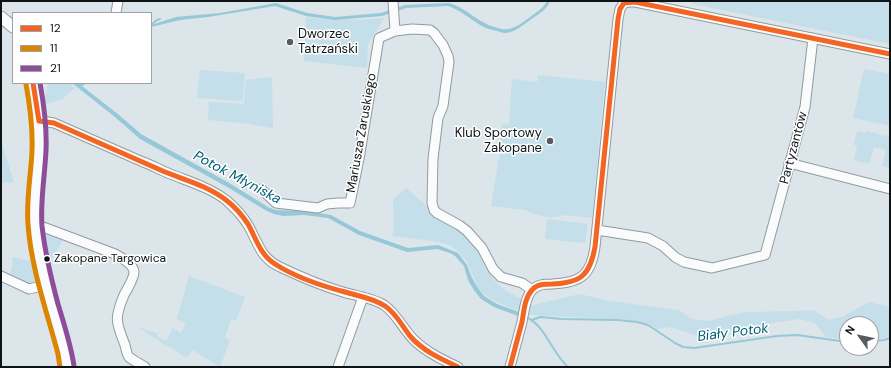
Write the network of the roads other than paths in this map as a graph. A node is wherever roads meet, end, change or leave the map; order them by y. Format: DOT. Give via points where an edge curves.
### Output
graph roads {
  1 [pos="118,1"];
  2 [pos="393,4"];
  3 [pos="116,12"];
  4 [pos="1,17"];
  5 [pos="12,26"];
  6 [pos="395,31"];
  7 [pos="813,38"];
  8 [pos="890,54"];
  9 [pos="33,84"];
  10 [pos="39,121"];
  11 [pos="789,163"];
  12 [pos="261,189"];
  13 [pos="890,189"];
  14 [pos="35,224"];
  15 [pos="597,230"];
  16 [pos="1,276"];
  17 [pos="46,285"];
  18 [pos="532,290"];
  19 [pos="363,297"];
  20 [pos="67,367"];
  21 [pos="145,367"];
  22 [pos="338,367"];
  23 [pos="458,367"];
  24 [pos="510,367"];
  1 -- 3 [label="street"];
  2 -- 6 [label="street"];
  4 -- 5 [label="main road"];
  6 -- 12 [label="street, Mariusza Zaruskiego" via="379,38 350,203 327,204 318,208 276,203"];
  6 -- 18 [label="street" via="430,30 448,56 443,106 438,118 432,159 434,210 467,231 501,277 522,283"];
  7 -- 8 [label="street"];
  7 -- 11 [label="street, Partyzantów" via="805,107"];
  7 -- 15 [label="street" via="635,2 624,3 618,19"];
  9 -- 10 [label="main road"];
  10 -- 14 [label="main road"];
  10 -- 19 [label="street" via="54,123 212,191 237,211 248,225 262,252 272,263 332,288"];
  11 -- 13 [label="street"];
  11 -- 15 [label="street, Partyzantów" via="765,255 712,268 684,262 648,238"];
  14 -- 17 [label="main road"];
  14 -- 21 [label="street" via="114,254 133,268 133,277 117,319 128,357"];
  15 -- 18 [label="street" via="593,260 584,274 569,282 540,285"];
  16 -- 17 [label="street" via="30,289"];
  17 -- 20 [label="main road"];
  18 -- 24 [label="street" via="525,307"];
  19 -- 22 [label="street"];
  19 -- 23 [label="street" via="387,308 418,343"];
}
